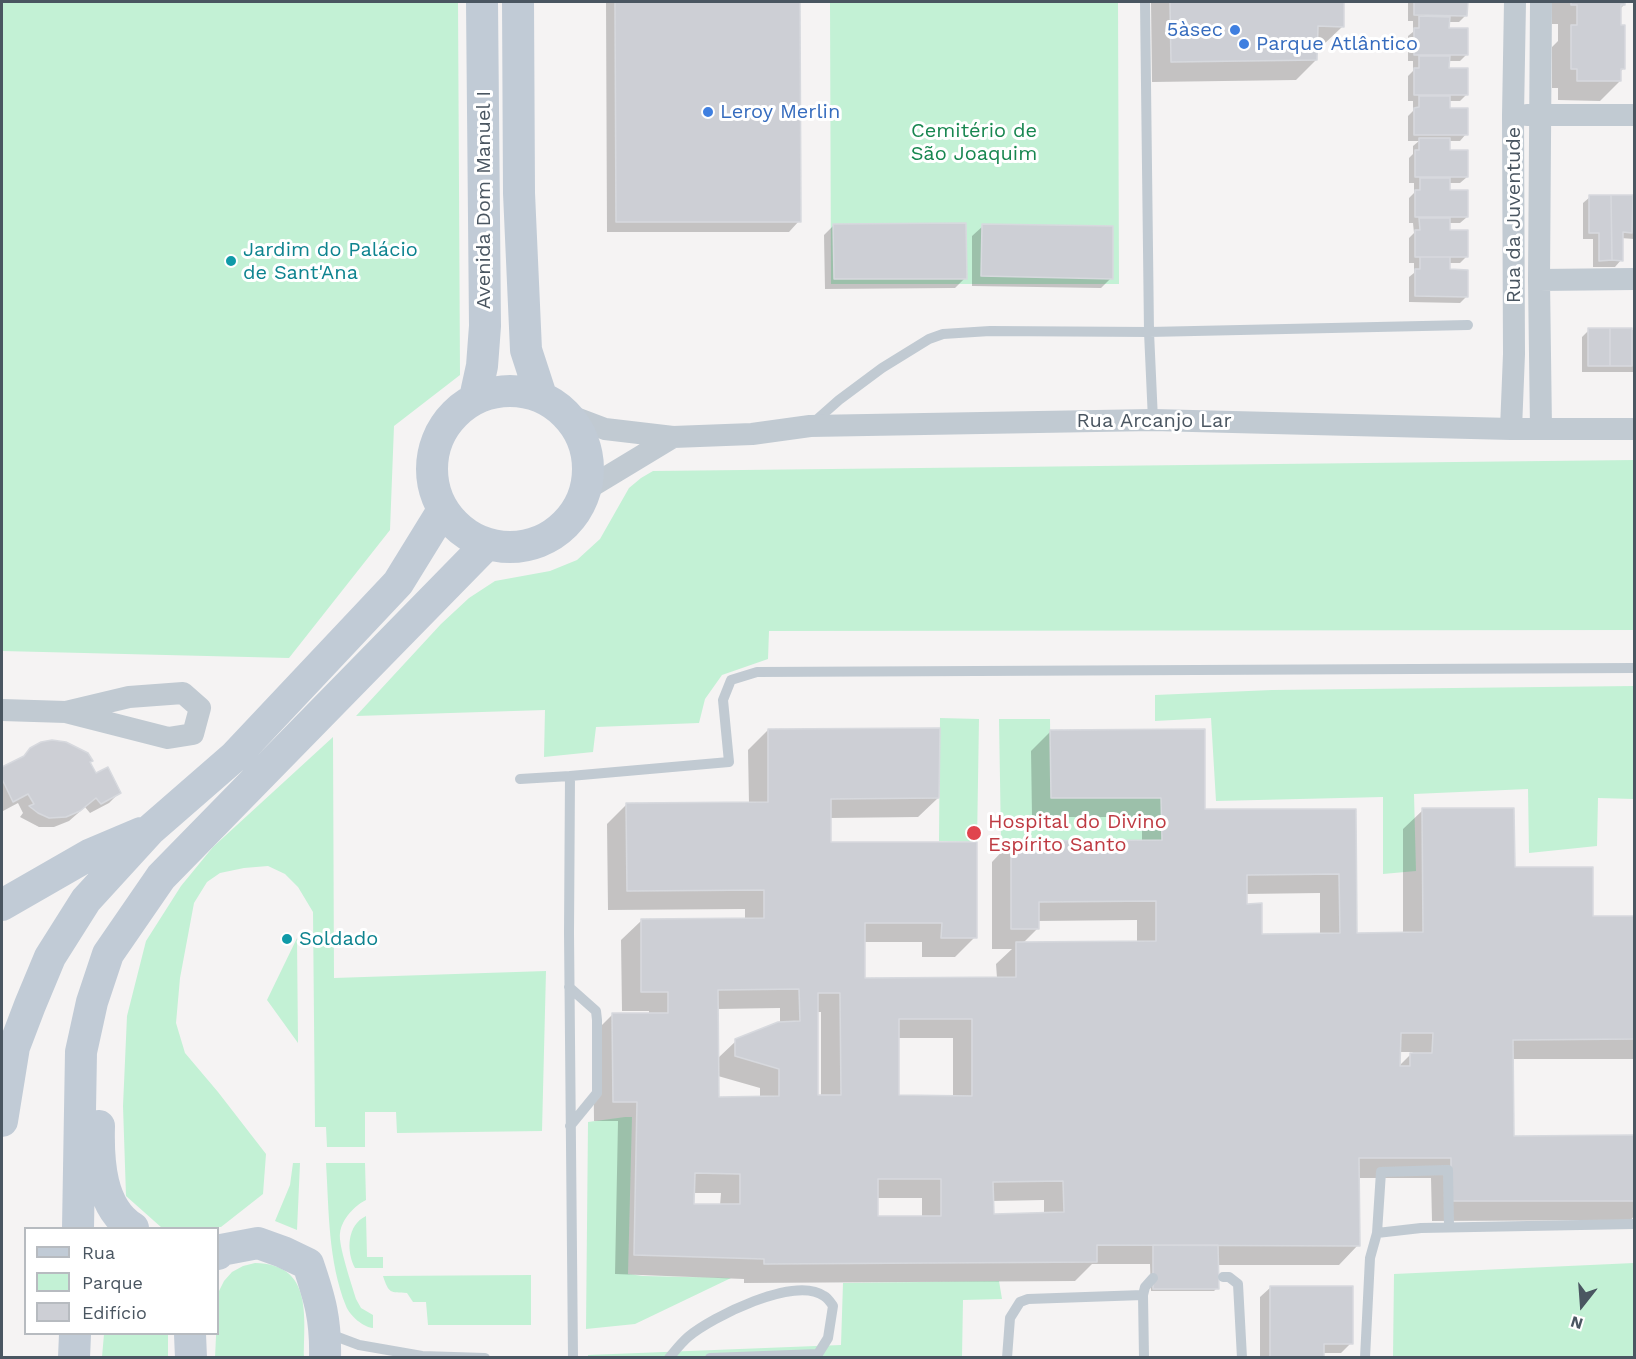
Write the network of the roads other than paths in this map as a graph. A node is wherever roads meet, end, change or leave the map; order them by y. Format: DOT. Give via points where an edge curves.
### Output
graph roads {
  1 [pos="482,2"];
  2 [pos="518,2"];
  3 [pos="1146,2"];
  4 [pos="1515,2"];
  5 [pos="1542,2"];
  6 [pos="1513,115"];
  7 [pos="1541,115"];
  8 [pos="1635,116"];
  9 [pos="1635,279"];
  10 [pos="1539,280"];
  11 [pos="1468,325"];
  12 [pos="1149,332"];
  13 [pos="541,396"];
  14 [pos="475,398"];
  15 [pos="568,415"];
  16 [pos="1153,420"];
  17 [pos="810,426"];
  18 [pos="1511,429"];
  19 [pos="1541,429"];
  20 [pos="1635,429"];
  21 [pos="673,437"];
  22 [pos="587,489"];
  23 [pos="443,510"];
  24 [pos="487,544"];
  25 [pos="1635,668"];
  26 [pos="2,710"];
  27 [pos="66,712"];
  28 [pos="570,776"];
  29 [pos="520,779"];
  30 [pos="150,830"];
  31 [pos="2,905"];
  32 [pos="108,954"];
  33 [pos="569,987"];
  34 [pos="2,1121"];
  35 [pos="570,1126"];
  36 [pos="1635,1224"];
  37 [pos="78,1227"];
  38 [pos="131,1227"];
  39 [pos="1449,1227"];
  40 [pos="1377,1233"];
  41 [pos="219,1251"];
  42 [pos="1223,1277"];
  43 [pos="1153,1278"];
  44 [pos="1143,1295"];
  45 [pos="75,1335"];
  46 [pos="190,1335"];
  47 [pos="325,1345"];
  48 [pos="74,1358"];
  49 [pos="190,1358"];
  50 [pos="485,1358"];
  51 [pos="573,1358"];
  52 [pos="669,1358"];
  53 [pos="710,1358"];
  54 [pos="1007,1358"];
  55 [pos="1144,1358"];
  56 [pos="1242,1358"];
  57 [pos="1365,1358"];
  1 -- 14 [label="main road, Avenida Dom Manuel I" via="485,326"];
  2 -- 13 [label="main road, Avenida Dom Manuel I" via="519,193 526,350"];
  3 -- 12 [label="lane"];
  4 -- 6 [label="street, Rua da Juventude"];
  5 -- 7 [label="street, Rua da Juventude"];
  6 -- 7 [label="street"];
  6 -- 18 [label="street, Rua da Juventude"];
  7 -- 8 [label="street"];
  7 -- 10 [label="street, Rua da Juventude"];
  9 -- 10 [label="street"];
  10 -- 19 [label="street, Rua da Juventude"];
  11 -- 12 [label="lane"];
  12 -- 16 [label="lane"];
  12 -- 17 [label="lane" via="943,334 882,368"];
  13 -- 14 [label="main road" via="519,390 496,391"];
  13 -- 15 [label="main road"];
  14 -- 23 [label="main road" via="454,414 439,435 432,460 433,486"];
  15 -- 21 [label="street, Rua Arcanjo Lar" via="605,429"];
  15 -- 22 [label="main road" via="583,437 589,462"];
  16 -- 17 [label="street, Rua Arcanjo Lar"];
  16 -- 18 [label="street, Rua Arcanjo Lar"];
  17 -- 21 [label="street, Rua Arcanjo Lar" via="752,434"];
  18 -- 19 [label="street, Rua Arcanjo Lar"];
  19 -- 20 [label="street, Rua Arcanjo Lar"];
  21 -- 22 [label="street"];
  22 -- 24 [label="main road" via="577,512 560,531 537,543 512,548"];
  23 -- 24 [label="main road" via="470,537"];
  23 -- 30 [label="main road" via="398,583 235,756"];
  24 -- 32 [label="main road" via="161,877"];
  25 -- 28 [label="lane" via="757,672 731,680 723,700 729,762"];
  26 -- 27 [label="street"];
  27 -- 27 [label="street" via="168,738 194,734 200,708 183,693 129,697"];
  28 -- 29 [label="lane"];
  28 -- 33 [label="lane"];
  30 -- 31 [label="main road" via="89,855"];
  30 -- 34 [label="main road" via="86,900 50,957 14,1047"];
  32 -- 37 [label="main road" via="81,1052"];
  32 -- 38 [label="main road" via="111,981 104,1028 100,1169 109,1202"];
  33 -- 35 [label="lane"];
  33 -- 35 [label="lane" via="596,1011 597,1020 597,1093"];
  35 -- 51 [label="lane"];
  36 -- 39 [label="lane"];
  39 -- 40 [label="lane"];
  39 -- 40 [label="lane" via="1448,1170 1381,1172"];
  40 -- 57 [label="lane" via="1370,1258"];
  41 -- 47 [label="main road" via="258,1244 308,1264 322,1308"];
  42 -- 56 [label="lane" via="1229,1276 1238,1284"];
  43 -- 44 [label="lane"];
  44 -- 54 [label="lane" via="1020,1302 1010,1318"];
  44 -- 55 [label="lane"];
  45 -- 48 [label="main road"];
  46 -- 49 [label="main road"];
  47 -- 50 [label="lane" via="359,1345 422,1356"];
  52 -- 53 [label="lane" via="687,1337 761,1297 805,1290 824,1295 833,1306 828,1338 818,1354"];
}
